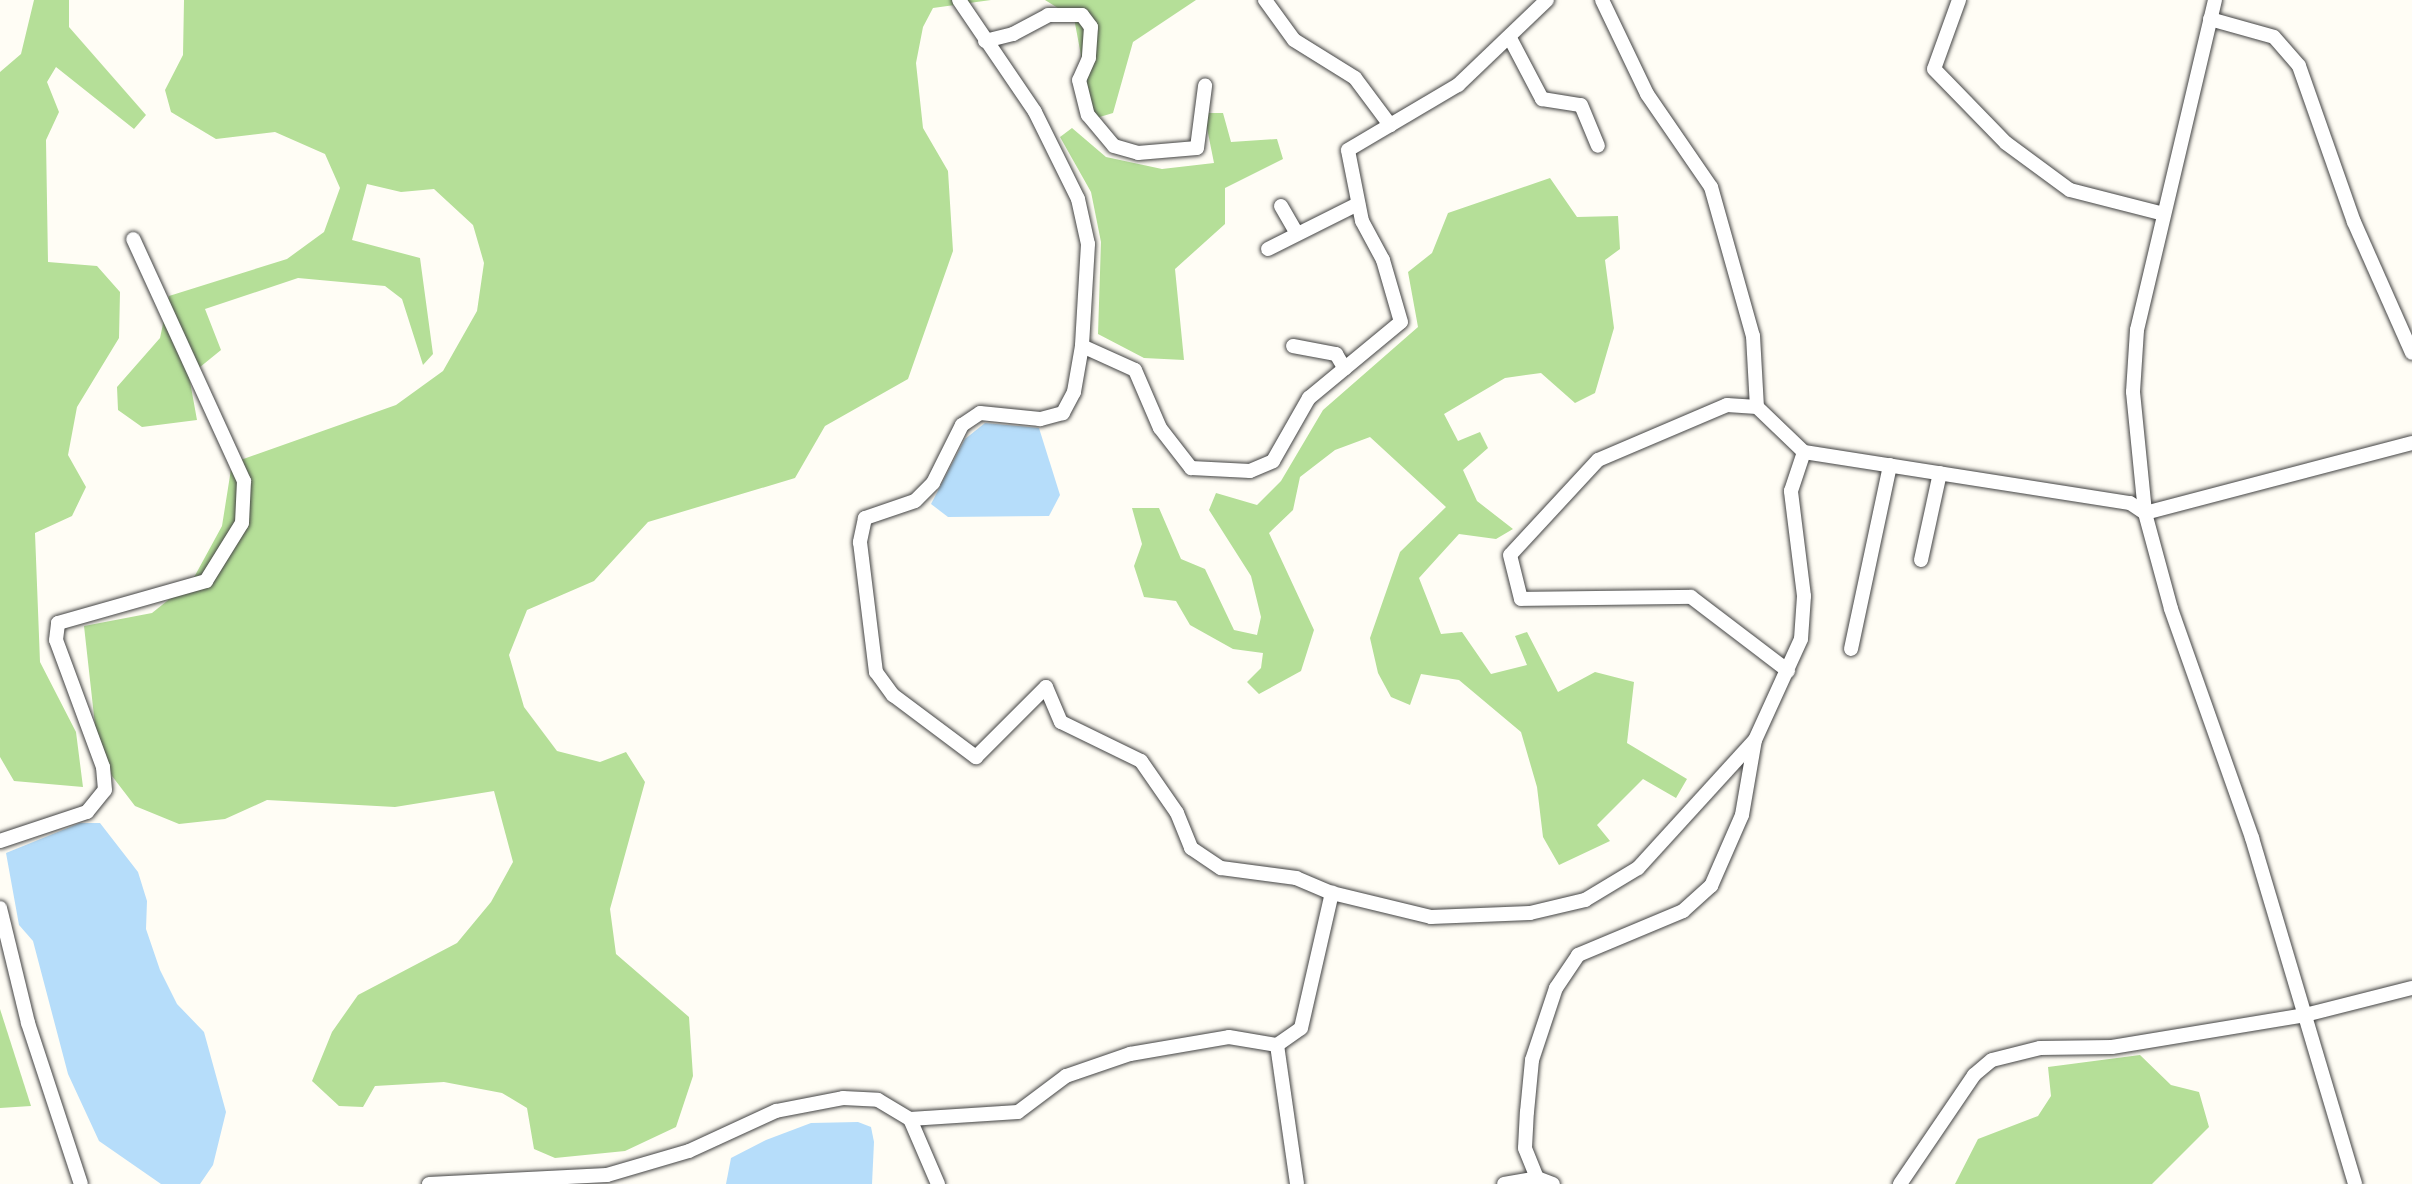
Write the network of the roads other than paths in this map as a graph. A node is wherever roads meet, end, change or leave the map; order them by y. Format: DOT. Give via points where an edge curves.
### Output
graph roads {
  1 [pos="959,0"];
  2 [pos="1265,0"];
  3 [pos="1547,0"];
  4 [pos="1602,0"];
  5 [pos="1959,0"];
  6 [pos="2215,0"];
  7 [pos="2210,19"];
  8 [pos="1511,40"];
  9 [pos="985,41"];
  10 [pos="1205,86"];
  11 [pos="1390,125"];
  12 [pos="1598,146"];
  13 [pos="1357,204"];
  14 [pos="1280,206"];
  15 [pos="2164,214"];
  16 [pos="1297,234"];
  17 [pos="133,239"];
  18 [pos="1268,249"];
  19 [pos="1082,346"];
  20 [pos="1293,346"];
  21 [pos="2412,353"];
  22 [pos="1345,369"];
  23 [pos="1757,407"];
  24 [pos="2412,443"];
  25 [pos="1804,453"];
  26 [pos="1890,465"];
  27 [pos="1940,473"];
  28 [pos="2145,513"];
  29 [pos="1921,560"];
  30 [pos="1851,649"];
  31 [pos="1788,671"];
  32 [pos="1755,740"];
  33 [pos="0,841"];
  34 [pos="1332,894"];
  35 [pos="0,908"];
  36 [pos="2412,988"];
  37 [pos="2305,1015"];
  38 [pos="1277,1045"];
  39 [pos="911,1119"];
  40 [pos="1537,1178"];
  41 [pos="579,1180"];
  42 [pos="81,1184"];
  43 [pos="429,1184"];
  44 [pos="938,1184"];
  45 [pos="1297,1184"];
  46 [pos="1504,1184"];
  47 [pos="1553,1184"];
  48 [pos="1900,1184"];
  49 [pos="2355,1184"];
  1 -- 9 [label="street"];
  2 -- 11 [label="street" via="1294,40 1356,78"];
  3 -- 8 [label="street"];
  4 -- 23 [label="street" via="1647,94 1711,187 1753,336"];
  5 -- 15 [label="street" via="1934,69 2006,143 2070,190"];
  6 -- 7 [label="street"];
  7 -- 15 [label="street"];
  7 -- 21 [label="street" via="2274,37 2299,66 2354,222"];
  8 -- 11 [label="street" via="1458,85"];
  8 -- 12 [label="street" via="1542,99 1581,105"];
  9 -- 10 [label="street" via="1013,34 1048,15 1082,15 1091,27 1089,58 1079,80 1088,115 1114,146 1138,152 1197,148"];
  9 -- 19 [label="street" via="1035,111 1078,199 1088,244"];
  11 -- 13 [label="street" via="1349,150"];
  13 -- 16 [label="street"];
  13 -- 22 [label="street" via="1383,260 1401,322"];
  14 -- 16 [label="street"];
  15 -- 28 [label="street" via="2137,330 2133,392"];
  16 -- 18 [label="street"];
  17 -- 33 [label="street" via="244,481 242,523 206,581 58,623 56,640 103,767 105,790 87,812"];
  19 -- 22 [label="street" via="1135,370 1173,449 1191,468 1215,472 1250,471 1273,461 1310,398"];
  19 -- 34 [label="street" via="1074,392 1063,413 1040,419 980,413 962,425 933,483 915,501 865,518 860,542 876,672 893,695 976,757 1046,687 1061,722 1141,761 1177,813 1191,848 1221,868 1296,878"];
  20 -- 22 [label="street" via="1336,354"];
  23 -- 25 [label="street"];
  23 -- 31 [label="street" via="1727,405 1598,460 1510,555 1521,599 1691,597"];
  24 -- 28 [label="street"];
  25 -- 26 [label="street"];
  25 -- 31 [label="street" via="1791,491 1802,617"];
  26 -- 27 [label="street"];
  26 -- 30 [label="street"];
  27 -- 28 [label="street" via="2130,503"];
  27 -- 29 [label="street"];
  28 -- 37 [label="street"];
  31 -- 32 [label="street"];
  32 -- 34 [label="street" via="1638,868 1585,900 1530,913 1431,917"];
  32 -- 40 [label="street" via="1742,815 1711,886 1684,911 1578,955 1556,988 1532,1060 1525,1149"];
  34 -- 38 [label="street" via="1301,1028"];
  35 -- 42 [label="street" via="28,1023"];
  36 -- 37 [label="street"];
  37 -- 48 [label="street" via="2112,1047 2040,1048 1992,1060 1974,1075"];
  37 -- 49 [label="street"];
  38 -- 39 [label="street" via="1228,1037 1130,1054 1066,1076 1018,1112"];
  38 -- 45 [label="street"];
  39 -- 41 [label="street" via="878,1100 813,1099 689,1151"];
  39 -- 44 [label="street"];
  40 -- 46 [label="street"];
  40 -- 47 [label="street"];
  41 -- 43 [label="street"];
}
